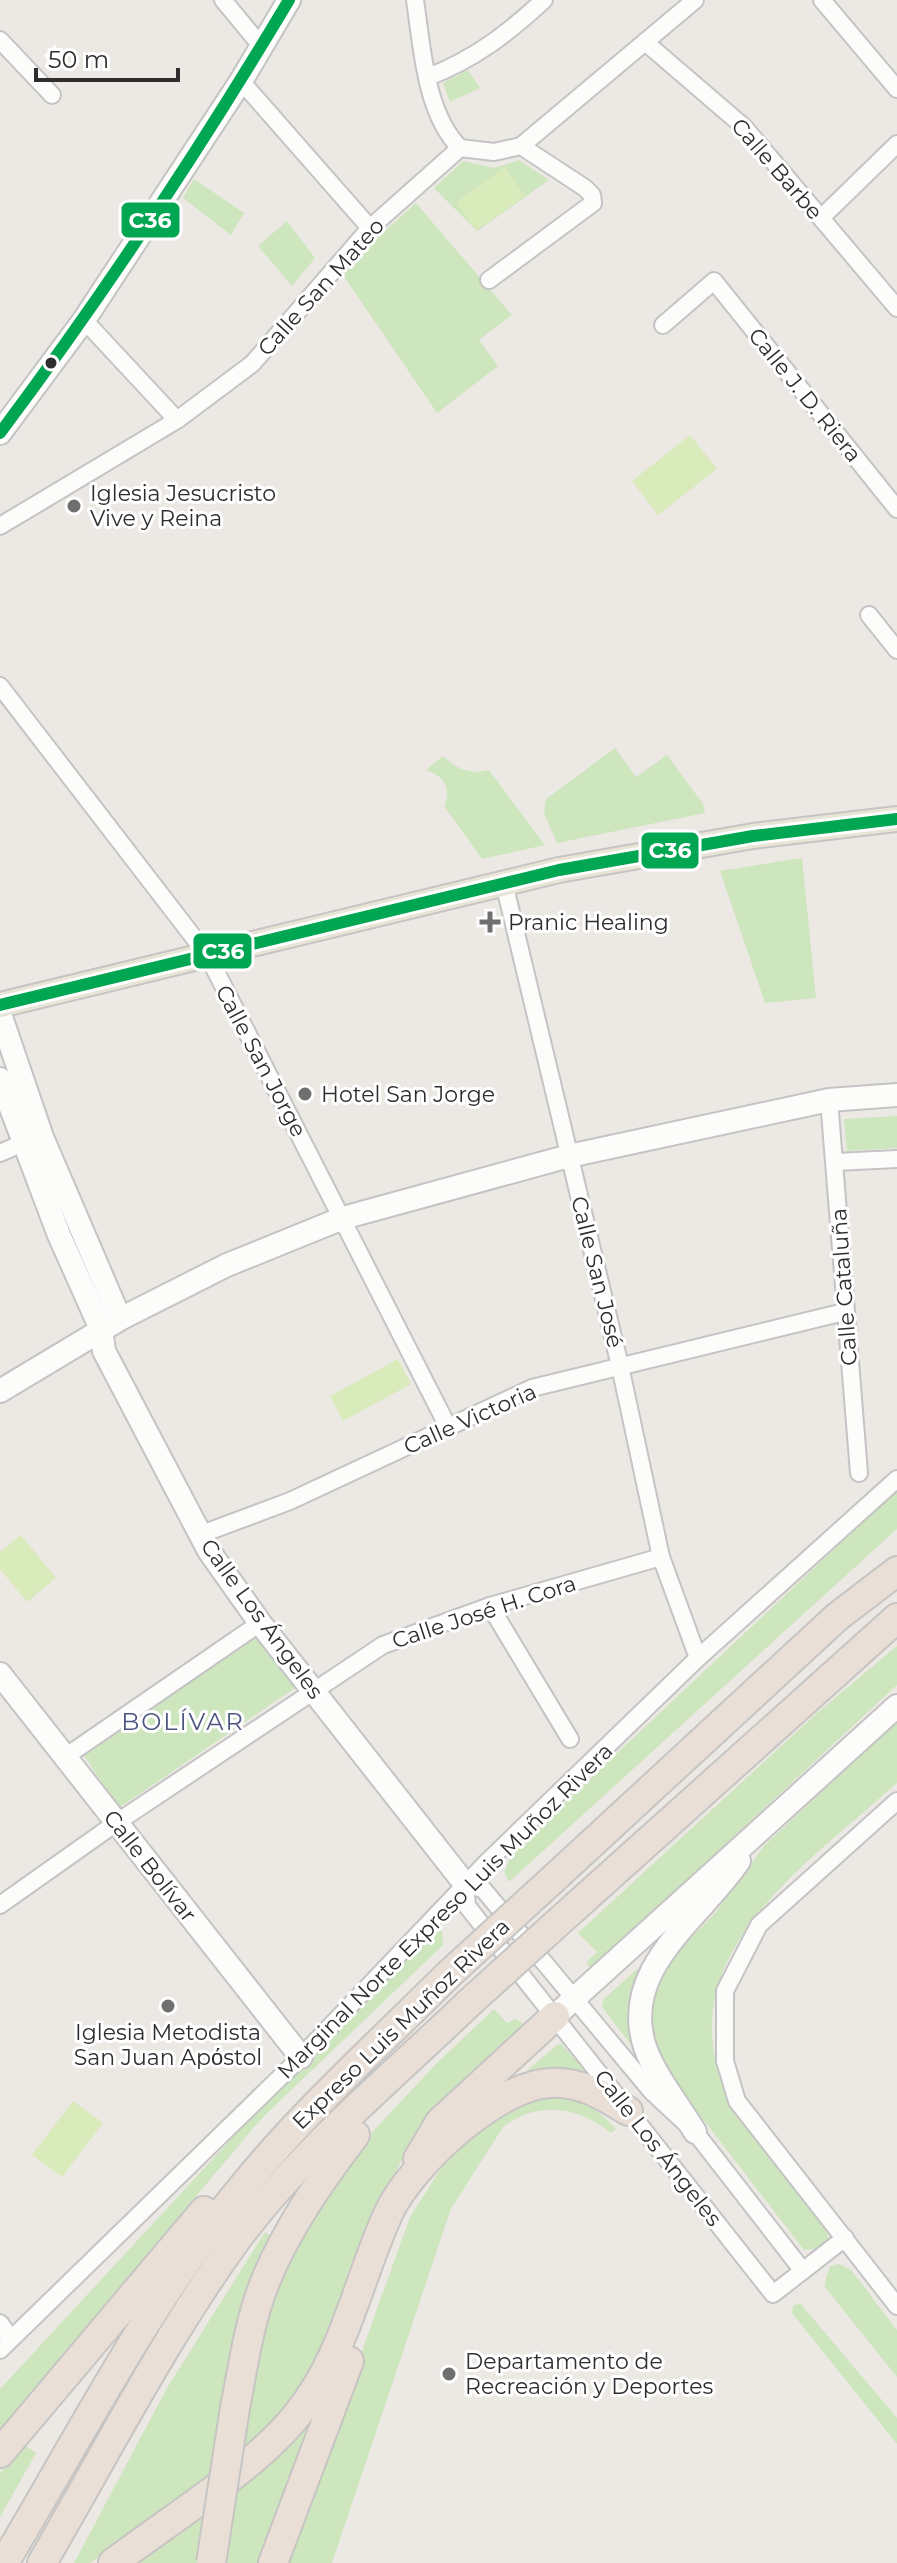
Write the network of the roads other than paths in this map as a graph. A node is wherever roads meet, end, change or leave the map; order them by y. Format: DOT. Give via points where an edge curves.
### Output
graph roads {
  1 [pos="223,0"];
  2 [pos="289,0"];
  3 [pos="415,0"];
  4 [pos="544,0"];
  5 [pos="695,0"];
  6 [pos="822,0"];
  7 [pos="0,40"];
  8 [pos="645,42"];
  9 [pos="261,46"];
  10 [pos="428,77"];
  11 [pos="241,81"];
  12 [pos="897,89"];
  13 [pos="52,95"];
  14 [pos="897,144"];
  15 [pos="521,146"];
  16 [pos="460,148"];
  17 [pos="821,218"];
  18 [pos="370,228"];
  19 [pos="489,280"];
  20 [pos="897,308"];
  21 [pos="84,320"];
  22 [pos="663,325"];
  23 [pos="177,420"];
  24 [pos="0,433"];
  25 [pos="897,509"];
  26 [pos="0,526"];
  27 [pos="869,615"];
  28 [pos="897,650"];
  29 [pos="0,686"];
  30 [pos="897,819"];
  31 [pos="504,883"];
  32 [pos="208,956"];
  33 [pos="0,1005"];
  34 [pos="0,1014"];
  35 [pos="0,1079"];
  36 [pos="897,1095"];
  37 [pos="829,1100"];
  38 [pos="23,1143"];
  39 [pos="0,1153"];
  40 [pos="569,1156"];
  41 [pos="897,1159"];
  42 [pos="835,1162"];
  43 [pos="343,1218"];
  44 [pos="844,1312"];
  45 [pos="110,1324"];
  46 [pos="620,1366"];
  47 [pos="0,1391"];
  48 [pos="448,1427"];
  49 [pos="859,1473"];
  50 [pos="897,1479"];
  51 [pos="199,1535"];
  52 [pos="661,1557"];
  53 [pos="897,1571"];
  54 [pos="490,1606"];
  55 [pos="897,1618"];
  56 [pos="260,1623"];
  57 [pos="698,1658"];
  58 [pos="0,1674"];
  59 [pos="315,1692"];
  60 [pos="897,1706"];
  61 [pos="570,1739"];
  62 [pos="65,1757"];
  63 [pos="897,1801"];
  64 [pos="116,1823"];
  65 [pos="761,1829"];
  66 [pos="465,1884"];
  67 [pos="0,1905"];
  68 [pos="565,2007"];
  69 [pos="301,2057"];
  70 [pos="385,2083"];
  71 [pos="628,2111"];
  72 [pos="695,2132"];
  73 [pos="286,2135"];
  74 [pos="410,2179"];
  75 [pos="845,2238"];
  76 [pos="803,2271"];
  77 [pos="897,2306"];
  78 [pos="0,2323"];
  79 [pos="6,2344"];
  80 [pos="0,2453"];
  81 [pos="4,2563"];
  82 [pos="42,2563"];
  83 [pos="113,2563"];
  84 [pos="211,2563"];
  85 [pos="273,2563"];
  1 -- 9 [label="street"];
  2 -- 9 [label="street"];
  3 -- 10 [label="street"];
  4 -- 10 [label="street" via="466,63"];
  5 -- 8 [label="street"];
  6 -- 12 [label="street"];
  7 -- 13 [label="street"];
  8 -- 15 [label="street"];
  8 -- 17 [label="street, Calle Barbe" via="744,127"];
  9 -- 11 [label="street"];
  10 -- 16 [label="street" via="449,137"];
  11 -- 18 [label="street"];
  11 -- 21 [label="street"];
  14 -- 17 [label="street"];
  15 -- 16 [label="street" via="494,152"];
  15 -- 19 [label="street" via="585,188 593,203"];
  16 -- 18 [label="street, Calle San Mateo"];
  17 -- 20 [label="street, Calle Barbe"];
  18 -- 23 [label="street, Calle San Mateo" via="252,364"];
  21 -- 23 [label="street"];
  21 -- 24 [label="street"];
  22 -- 25 [label="street, Calle J. D. Riera" via="714,281"];
  23 -- 26 [label="street, Calle San Mateo"];
  27 -- 28 [label="street"];
  29 -- 32 [label="street, Calle San Jorge"];
  30 -- 31 [label="main road" via="753,836"];
  31 -- 32 [label="main road"];
  31 -- 40 [label="street, Calle San José"];
  32 -- 33 [label="main road"];
  32 -- 43 [label="street, Calle San Jorge"];
  34 -- 45 [label="street"];
  35 -- 38 [label="street"];
  36 -- 37 [label="street"];
  37 -- 40 [label="street"];
  37 -- 42 [label="street, Calle Cataluña"];
  38 -- 39 [label="street"];
  38 -- 45 [label="street"];
  40 -- 43 [label="street"];
  40 -- 46 [label="street, Calle San José"];
  41 -- 42 [label="street"];
  42 -- 44 [label="street, Calle Cataluña"];
  43 -- 45 [label="street" via="227,1265"];
  43 -- 48 [label="street, Calle San Jorge"];
  44 -- 46 [label="street, Calle Victoria"];
  44 -- 49 [label="street, Calle Cataluña"];
  45 -- 47 [label="street"];
  45 -- 51 [label="street, Calle Los Ángeles" via="104,1351"];
  46 -- 48 [label="street, Calle Victoria" via="532,1388"];
  46 -- 52 [label="street, Calle San José"];
  48 -- 51 [label="street, Calle Victoria" via="290,1501"];
  50 -- 57 [label="street, Marginal Norte Expreso Luis Muñoz Rivera"];
  51 -- 56 [label="street, Calle Los Ángeles"];
  52 -- 54 [label="street, Calle José H. Cora"];
  52 -- 57 [label="street, Calle San José"];
  53 -- 73 [label="highway, Expreso Luis Muñoz Rivera, bridge" via="837,1617 448,1975"];
  54 -- 59 [label="street, Calle José H. Cora" via="383,1645"];
  54 -- 61 [label="street"];
  55 -- 70 [label="highway, Expreso Luis Muñoz Rivera, bridge"];
  56 -- 59 [label="street, Calle Los Ángeles"];
  56 -- 62 [label="street"];
  57 -- 66 [label="street, Marginal Norte Expreso Luis Muñoz Rivera"];
  58 -- 62 [label="street, Calle Bolívar"];
  59 -- 64 [label="street, Calle José H. Cora"];
  59 -- 66 [label="street, Calle Los Ángeles"];
  60 -- 65 [label="street"];
  62 -- 64 [label="street, Calle Bolívar"];
  63 -- 75 [label="street" via="759,1925 725,1991 725,2061 737,2101"];
  64 -- 67 [label="street, Calle José H. Cora"];
  64 -- 69 [label="street, Calle Bolívar"];
  65 -- 68 [label="street"];
  65 -- 72 [label="street" via="718,1892 651,1968 642,1997 640,2024 646,2050"];
  66 -- 68 [label="street, Calle Los Ángeles" via="483,1889"];
  66 -- 68 [label="street, Calle Los Ángeles" via="467,1906"];
  66 -- 69 [label="street, Marginal Norte Expreso Luis Muñoz Rivera"];
  68 -- 71 [label="street, Calle Los Ángeles"];
  68 -- 72 [label="street, Calle Los Ángeles"];
  68 -- 74 [label="highway" via="440,2122 426,2139"];
  69 -- 79 [label="street, Marginal Norte Expreso Luis Muñoz Rivera"];
  70 -- 82 [label="highway, Expreso Luis Muñoz Rivera" via="298,2168 237,2240 188,2313"];
  70 -- 84 [label="highway, bridge" via="284,2242 254,2319"];
  71 -- 74 [label="highway" via="570,2084 519,2089 478,2116"];
  71 -- 76 [label="street, Calle Los Ángeles" via="773,2294"];
  72 -- 76 [label="street, Calle Los Ángeles"];
  73 -- 80 [label="highway" via="245,2163"];
  73 -- 81 [label="highway, Expreso Luis Muñoz Rivera" via="189,2260"];
  74 -- 83 [label="highway" via="390,2209 320,2384 297,2415 272,2443"];
  74 -- 85 [label="highway" via="378,2284"];
  75 -- 76 [label="street"];
  75 -- 77 [label="street"];
  78 -- 79 [label="street"];
}
